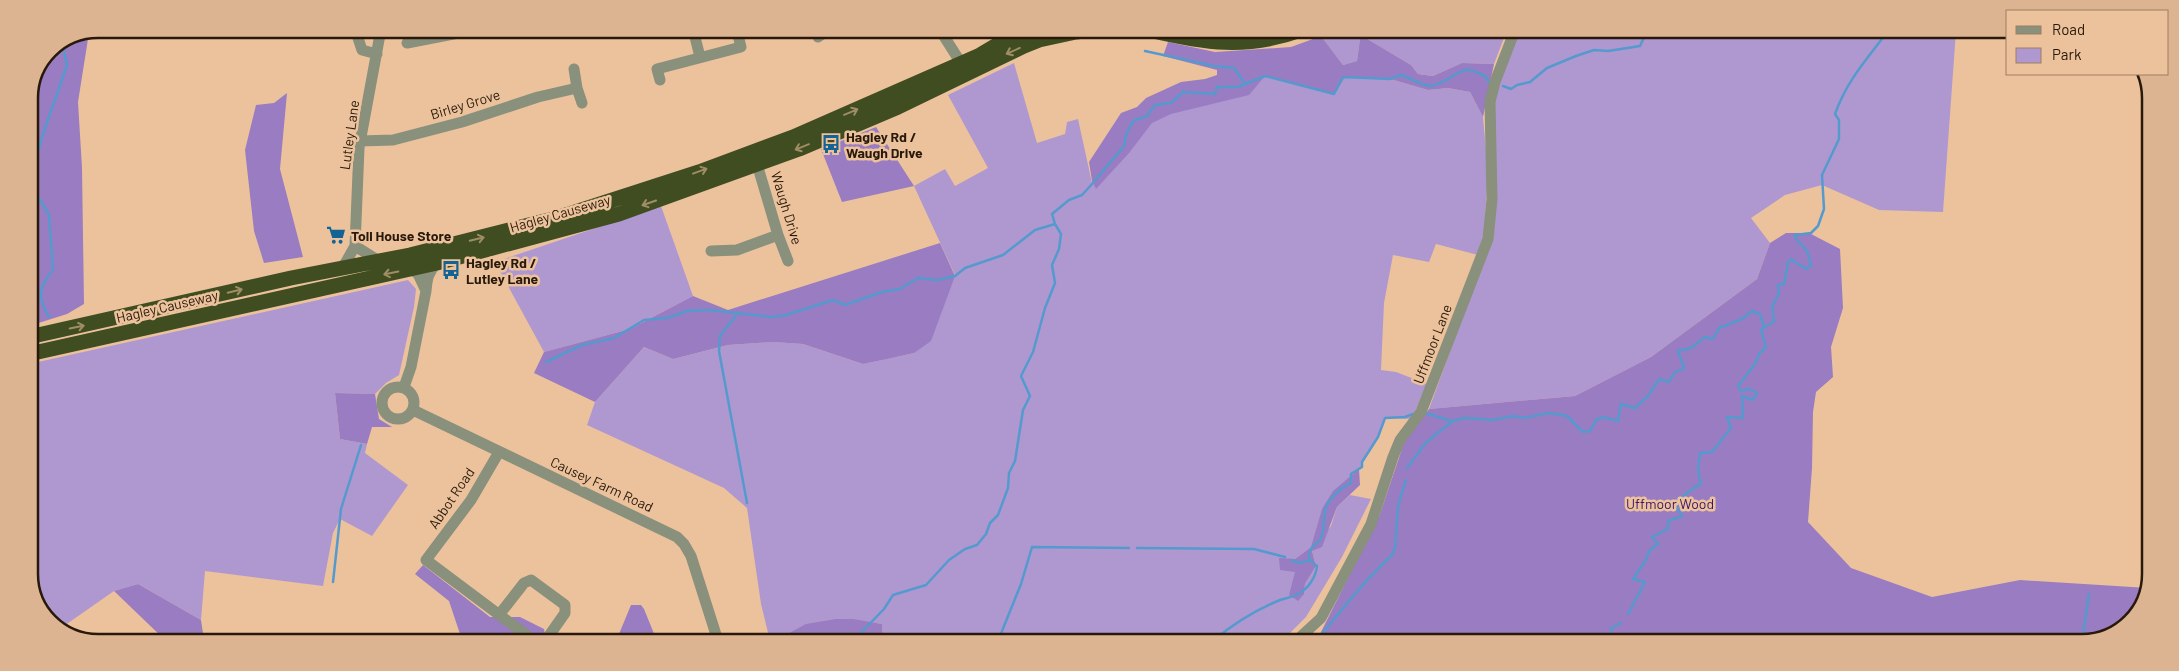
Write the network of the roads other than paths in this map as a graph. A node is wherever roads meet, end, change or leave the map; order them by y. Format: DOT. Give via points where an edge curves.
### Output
graph roads {
  1 [pos="358,38"];
  2 [pos="380,38"];
  3 [pos="433,38"];
  4 [pos="695,38"];
  5 [pos="739,38"];
  6 [pos="945,38"];
  7 [pos="1000,38"];
  8 [pos="1049,38"];
  9 [pos="1181,38"];
  10 [pos="1275,38"];
  11 [pos="1512,38"];
  12 [pos="407,43"];
  13 [pos="377,54"];
  14 [pos="700,57"];
  15 [pos="962,63"];
  16 [pos="574,69"];
  17 [pos="660,80"];
  18 [pos="577,88"];
  19 [pos="582,102"];
  20 [pos="360,141"];
  21 [pos="758,164"];
  22 [pos="778,235"];
  23 [pos="355,246"];
  24 [pos="712,251"];
  25 [pos="379,261"];
  26 [pos="788,261"];
  27 [pos="437,263"];
  28 [pos="342,269"];
  29 [pos="411,269"];
  30 [pos="426,291"];
  31 [pos="38,335"];
  32 [pos="38,352"];
  33 [pos="404,387"];
  34 [pos="413,410"];
  35 [pos="499,452"];
  36 [pos="499,615"];
  37 [pos="525,634"];
  38 [pos="550,634"];
  39 [pos="716,634"];
  40 [pos="1304,634"];
  1 -- 13 [label="street" via="362,50"];
  2 -- 13 [label="street, Lutley Lane"];
  3 -- 12 [label="street"];
  4 -- 14 [label="street"];
  5 -- 14 [label="street" via="741,47"];
  6 -- 15 [label="street"];
  7 -- 15 [label="highway, Hagley Causeway"];
  8 -- 21 [label="highway, Hagley Causeway, one-way" via="1024,46 898,107"];
  9 -- 10 [label="highway" via="1234,44"];
  11 -- 40 [label="street, Uffmoor Lane" via="1490,102 1492,199 1488,238 1421,412 1400,440 1393,456 1371,524 1321,618"];
  13 -- 20 [label="street, Lutley Lane"];
  14 -- 17 [label="street" via="657,69"];
  25 -- 15 [label="highway, Hagley Causeway, one-way" via="557,218 698,172 794,136"];
  16 -- 18 [label="street"];
  18 -- 19 [label="street"];
  18 -- 20 [label="street, Birley Grove" via="393,140"];
  20 -- 23 [label="street, Lutley Lane"];
  21 -- 22 [label="street, Waugh Drive"];
  21 -- 27 [label="highway, Hagley Causeway, one-way" via="619,214"];
  22 -- 24 [label="street" via="737,250"];
  22 -- 26 [label="street, Waugh Drive"];
  23 -- 25 [label="street"];
  23 -- 28 [label="street, Lutley Lane"];
  25 -- 28 [label="highway, Hagley Causeway"];
  27 -- 29 [label="highway, Hagley Causeway"];
  27 -- 30 [label="street" via="428,276"];
  31 -- 28 [label="highway, Hagley Causeway, one-way"];
  29 -- 30 [label="street" via="418,274"];
  29 -- 32 [label="highway, Hagley Causeway, one-way"];
  30 -- 33 [label="street"];
  33 -- 34 [label="street" via="413,395"];
  33 -- 34 [label="street" via="392,387 386,391 383,408 389,417 398,419"];
  34 -- 35 [label="street, Causey Farm Road"];
  35 -- 36 [label="street, Abbot Road" via="471,500 426,560"];
  35 -- 39 [label="street, Causey Farm Road" via="677,538 691,556"];
  36 -- 37 [label="street"];
  36 -- 38 [label="street" via="524,583 531,580 565,605 565,613"];
}
